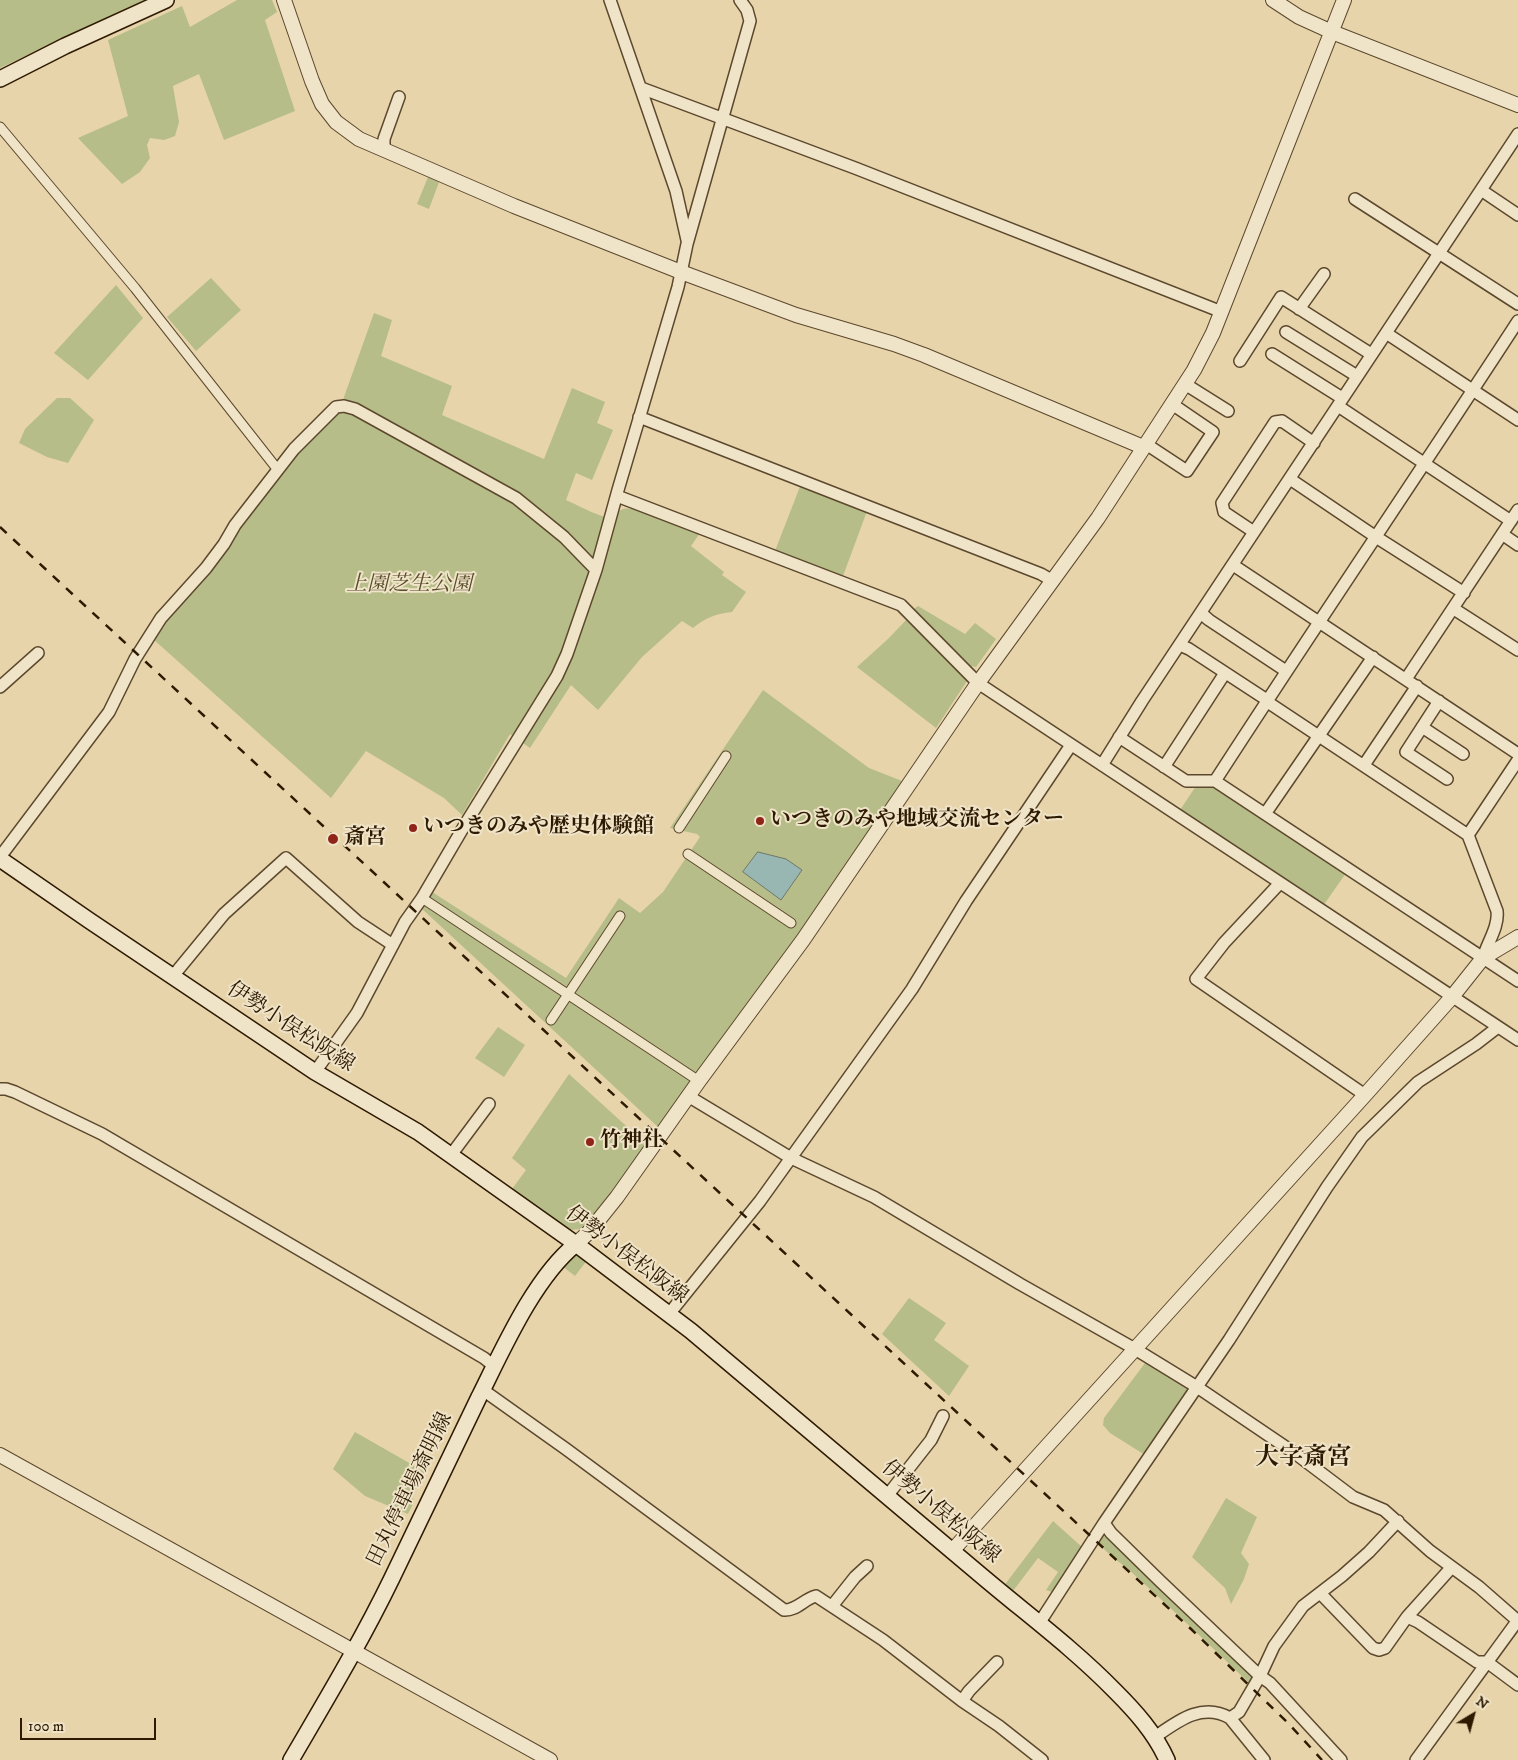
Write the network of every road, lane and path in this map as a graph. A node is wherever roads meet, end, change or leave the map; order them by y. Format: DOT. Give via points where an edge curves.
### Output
graph roads {
  1 [pos="166,0"];
  2 [pos="284,0"];
  3 [pos="610,0"];
  4 [pos="740,0"];
  5 [pos="1273,0"];
  6 [pos="1344,0"];
  7 [pos="1332,32"];
  8 [pos="0,79"];
  9 [pos="640,88"];
  10 [pos="399,97"];
  11 [pos="1518,105"];
  12 [pos="722,118"];
  13 [pos="0,127"];
  14 [pos="1518,134"];
  15 [pos="384,150"];
  16 [pos="1481,190"];
  17 [pos="1355,199"];
  18 [pos="1518,215"];
  19 [pos="687,244"];
  20 [pos="1439,253"];
  21 [pos="681,272"];
  22 [pos="1324,274"];
  23 [pos="1518,304"];
  24 [pos="1299,309"];
  25 [pos="1222,312"];
  26 [pos="1518,321"];
  27 [pos="1286,332"];
  28 [pos="1386,333"];
  29 [pos="1272,354"];
  30 [pos="1371,354"];
  31 [pos="1240,361"];
  32 [pos="1356,376"];
  33 [pos="1185,384"];
  34 [pos="1473,390"];
  35 [pos="1340,402"];
  36 [pos="1172,404"];
  37 [pos="1228,411"];
  38 [pos="640,417"];
  39 [pos="1518,420"];
  40 [pos="1314,443"];
  41 [pos="1144,446"];
  42 [pos="1425,463"];
  43 [pos="278,470"];
  44 [pos="1290,479"];
  45 [pos="617,496"];
  46 [pos="1518,510"];
  47 [pos="1511,521"];
  48 [pos="1254,532"];
  49 [pos="1502,534"];
  50 [pos="1376,537"];
  51 [pos="1518,544"];
  52 [pos="1233,565"];
  53 [pos="596,570"];
  54 [pos="1053,581"];
  55 [pos="1464,593"];
  56 [pos="1454,609"];
  57 [pos="1201,613"];
  58 [pos="1319,622"];
  59 [pos="1180,645"];
  60 [pos="1518,650"];
  61 [pos="38,654"];
  62 [pos="1373,657"];
  63 [pos="1286,671"];
  64 [pos="1225,673"];
  65 [pos="1406,679"];
  66 [pos="978,683"];
  67 [pos="1417,686"];
  68 [pos="0,687"];
  69 [pos="1439,700"];
  70 [pos="1267,701"];
  71 [pos="1422,727"];
  72 [pos="1318,736"];
  73 [pos="1120,737"];
  74 [pos="1071,745"];
  75 [pos="1463,754"];
  76 [pos="1518,754"];
  77 [pos="726,756"];
  78 [pos="1518,760"];
  79 [pos="1102,765"];
  80 [pos="1364,765"];
  81 [pos="1164,766"];
  82 [pos="1447,779"];
  83 [pos="1215,780"];
  84 [pos="1265,814"];
  85 [pos="679,828"];
  86 [pos="1468,835"];
  87 [pos="688,854"];
  88 [pos="0,858"];
  89 [pos="1280,883"];
  90 [pos="422,898"];
  91 [pos="620,916"];
  92 [pos="791,923"];
  93 [pos="1518,938"];
  94 [pos="393,945"];
  95 [pos="1483,958"];
  96 [pos="173,976"];
  97 [pos="1518,981"];
  98 [pos="568,995"];
  99 [pos="1452,997"];
  100 [pos="551,1020"];
  101 [pos="1498,1027"];
  102 [pos="1518,1040"];
  103 [pos="315,1072"];
  104 [pos="699,1081"];
  105 [pos="0,1089"];
  106 [pos="1365,1095"];
  107 [pos="688,1096"];
  108 [pos="489,1104"];
  109 [pos="451,1155"];
  110 [pos="792,1158"];
  111 [pos="576,1244"];
  112 [pos="669,1314"];
  113 [pos="1135,1349"];
  114 [pos="494,1366"];
  115 [pos="1197,1387"];
  116 [pos="483,1390"];
  117 [pos="943,1416"];
  118 [pos="0,1455"];
  119 [pos="887,1496"];
  120 [pos="1398,1521"];
  121 [pos="1104,1523"];
  122 [pos="952,1551"];
  123 [pos="867,1566"];
  124 [pos="1451,1568"];
  125 [pos="1320,1593"];
  126 [pos="832,1606"];
  127 [pos="1407,1617"];
  128 [pos="1518,1621"];
  129 [pos="1040,1622"];
  130 [pos="354,1650"];
  131 [pos="997,1662"];
  132 [pos="1487,1662"];
  133 [pos="1260,1676"];
  134 [pos="1518,1685"];
  135 [pos="962,1701"];
  136 [pos="1230,1718"];
  137 [pos="1155,1737"];
  138 [pos="291,1760"];
  139 [pos="550,1760"];
  140 [pos="1042,1760"];
  141 [pos="1167,1760"];
  142 [pos="1264,1760"];
  143 [pos="1341,1760"];
  144 [pos="1416,1760"];
  1 -- 8 [label="main road"];
  2 -- 15 [label="street" via="322,104 344,128"];
  3 -- 9 [label="street"];
  4 -- 12 [label="street" via="750,21"];
  5 -- 7 [label="street" via="1299,17"];
  6 -- 7 [label="street"];
  7 -- 11 [label="street"];
  7 -- 25 [label="street"];
  9 -- 12 [label="street"];
  9 -- 19 [label="street" via="676,191"];
  10 -- 15 [label="street" via="384,139"];
  12 -- 19 [label="street"];
  12 -- 25 [label="street"];
  13 -- 43 [label="street" via="135,288"];
  14 -- 16 [label="street"];
  15 -- 21 [label="street"];
  16 -- 18 [label="street"];
  16 -- 20 [label="street"];
  17 -- 20 [label="street"];
  19 -- 21 [label="street"];
  20 -- 23 [label="street"];
  20 -- 28 [label="street"];
  21 -- 38 [label="street"];
  21 -- 41 [label="street" via="796,315 924,355"];
  22 -- 24 [label="street"];
  24 -- 30 [label="street"];
  24 -- 31 [label="street" via="1281,297"];
  25 -- 33 [label="street"];
  26 -- 34 [label="street"];
  27 -- 32 [label="street"];
  28 -- 30 [label="street"];
  28 -- 34 [label="street"];
  29 -- 35 [label="street"];
  30 -- 32 [label="street"];
  32 -- 35 [label="street"];
  33 -- 36 [label="street"];
  33 -- 37 [label="street"];
  34 -- 39 [label="street"];
  34 -- 42 [label="street"];
  35 -- 40 [label="street"];
  35 -- 42 [label="street"];
  36 -- 41 [label="street"];
  36 -- 41 [label="street" via="1213,432 1187,471"];
  38 -- 45 [label="street"];
  38 -- 54 [label="street"];
  40 -- 44 [label="street"];
  40 -- 48 [label="street" via="1282,421 1275,422 1222,502 1224,512"];
  41 -- 54 [label="street"];
  42 -- 47 [label="street"];
  42 -- 50 [label="street"];
  43 -- 53 [label="street" via="336,407 355,409 516,498 564,537"];
  43 -- 88 [label="street" via="234,525 206,568 161,618 135,659 110,712"];
  44 -- 48 [label="street"];
  44 -- 50 [label="street"];
  45 -- 53 [label="street"];
  45 -- 66 [label="street" via="901,605"];
  46 -- 47 [label="street"];
  47 -- 49 [label="street"];
  48 -- 52 [label="street"];
  49 -- 51 [label="street"];
  49 -- 55 [label="street"];
  50 -- 55 [label="street"];
  50 -- 58 [label="street"];
  52 -- 57 [label="street"];
  52 -- 58 [label="street"];
  53 -- 90 [label="street" via="576,633 557,676"];
  54 -- 66 [label="street"];
  55 -- 56 [label="street"];
  56 -- 60 [label="street"];
  56 -- 65 [label="street"];
  57 -- 59 [label="street"];
  57 -- 63 [label="street"];
  58 -- 62 [label="street"];
  58 -- 63 [label="street"];
  59 -- 64 [label="street"];
  59 -- 73 [label="street"];
  61 -- 68 [label="street"];
  62 -- 65 [label="street"];
  62 -- 72 [label="street"];
  63 -- 70 [label="street"];
  64 -- 70 [label="street"];
  64 -- 81 [label="street"];
  65 -- 67 [label="street"];
  66 -- 74 [label="street"];
  66 -- 104 [label="street" via="804,940"];
  67 -- 69 [label="street"];
  67 -- 80 [label="street"];
  69 -- 71 [label="street"];
  69 -- 76 [label="street"];
  70 -- 72 [label="street"];
  70 -- 83 [label="street"];
  71 -- 75 [label="street"];
  71 -- 82 [label="street" via="1406,752"];
  72 -- 80 [label="street"];
  72 -- 84 [label="street"];
  73 -- 79 [label="street"];
  73 -- 81 [label="street"];
  74 -- 79 [label="street"];
  74 -- 110 [label="street" via="966,901 912,989"];
  77 -- 85 [label="street"];
  78 -- 86 [label="street"];
  79 -- 89 [label="street"];
  80 -- 86 [label="street"];
  81 -- 83 [label="street" via="1186,782"];
  83 -- 84 [label="street"];
  84 -- 95 [label="street"];
  86 -- 95 [label="street" via="1497,911 1498,920"];
  87 -- 92 [label="street"];
  88 -- 96 [label="main road, 伊勢小俣松阪線"];
  89 -- 99 [label="street"];
  89 -- 106 [label="street" via="1224,943 1196,979"];
  90 -- 94 [label="street"];
  90 -- 98 [label="street"];
  91 -- 98 [label="street"];
  93 -- 95 [label="street"];
  94 -- 96 [label="street" via="358,922 286,858 224,914"];
  94 -- 103 [label="street" via="357,1013"];
  95 -- 97 [label="street"];
  95 -- 99 [label="street"];
  96 -- 103 [label="main road, 伊勢小俣松阪線"];
  98 -- 100 [label="street"];
  98 -- 104 [label="street"];
  99 -- 101 [label="street"];
  99 -- 106 [label="street"];
  101 -- 102 [label="street"];
  101 -- 115 [label="street" via="1418,1082 1366,1132"];
  103 -- 109 [label="main road, 伊勢小俣松阪線" via="384,1111"];
  104 -- 107 [label="street"];
  105 -- 114 [label="street" via="15,1092 102,1134"];
  106 -- 113 [label="street"];
  107 -- 110 [label="street"];
  107 -- 111 [label="street" via="617,1197"];
  108 -- 109 [label="street"];
  109 -- 111 [label="main road, 伊勢小俣松阪線"];
  110 -- 112 [label="street"];
  110 -- 113 [label="street" via="874,1197"];
  111 -- 112 [label="main road, 伊勢小俣松阪線"];
  111 -- 114 [label="main road, 田丸停車場斎明線" via="547,1274"];
  112 -- 119 [label="main road, 伊勢小俣松阪線"];
  113 -- 115 [label="street"];
  113 -- 122 [label="street"];
  114 -- 116 [label="main road, 田丸停車場斎明線"];
  115 -- 120 [label="street" via="1353,1497 1384,1510"];
  115 -- 121 [label="street"];
  116 -- 126 [label="street" via="784,1610 816,1596"];
  116 -- 130 [label="main road, 田丸停車場斎明線"];
  117 -- 119 [label="street" via="931,1440"];
  118 -- 130 [label="street"];
  119 -- 122 [label="main road, 伊勢小俣松阪線"];
  120 -- 124 [label="street"];
  120 -- 125 [label="street" via="1369,1552"];
  121 -- 129 [label="street"];
  121 -- 133 [label="street"];
  122 -- 129 [label="main road, 伊勢小俣松阪線"];
  123 -- 126 [label="street"];
  124 -- 127 [label="street"];
  124 -- 128 [label="street"];
  125 -- 127 [label="street" via="1373,1648 1379,1650 1385,1648"];
  125 -- 133 [label="street" via="1303,1606 1274,1646"];
  126 -- 135 [label="street" via="884,1640"];
  127 -- 132 [label="street" via="1477,1662"];
  128 -- 132 [label="street"];
  129 -- 137 [label="main road, 伊勢小俣松阪線" via="1101,1676"];
  130 -- 138 [label="main road, 田丸停車場斎明線"];
  130 -- 139 [label="street"];
  131 -- 135 [label="street"];
  132 -- 134 [label="street"];
  132 -- 144 [label="street"];
  133 -- 136 [label="street" via="1239,1712"];
  133 -- 143 [label="street"];
  135 -- 140 [label="street"];
  136 -- 137 [label="street" via="1222,1713 1202,1712 1172,1725"];
  136 -- 142 [label="street"];
  137 -- 141 [label="main road, 伊勢小俣松阪線"];
}
